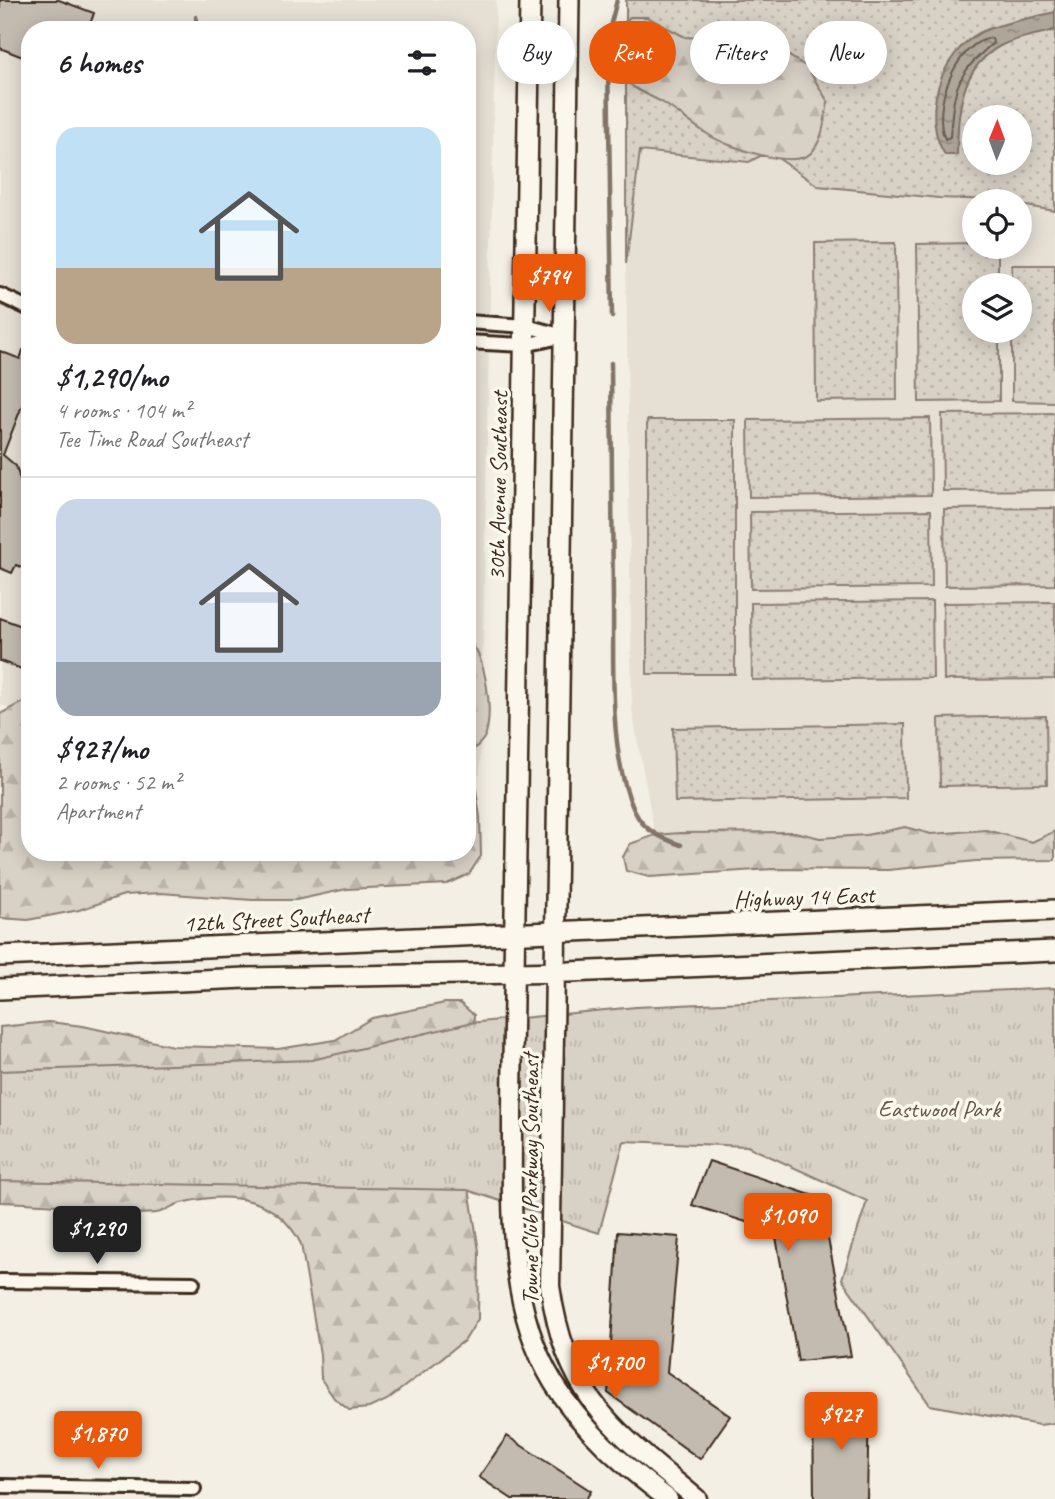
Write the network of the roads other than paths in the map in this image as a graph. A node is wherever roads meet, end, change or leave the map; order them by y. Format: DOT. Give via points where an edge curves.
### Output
graph roads {
  1 [pos="530,0"];
  2 [pos="569,0"];
  3 [pos="0,295"];
  4 [pos="21,305"];
  5 [pos="476,324"];
  6 [pos="525,335"];
  7 [pos="564,336"];
  8 [pos="476,341"];
  9 [pos="1055,910"];
  10 [pos="555,931"];
  11 [pos="515,932"];
  12 [pos="1055,951"];
  13 [pos="0,956"];
  14 [pos="555,972"];
  15 [pos="514,973"];
  16 [pos="0,989"];
  17 [pos="0,1281"];
  18 [pos="193,1283"];
  19 [pos="0,1486"];
  20 [pos="194,1489"];
  21 [pos="667,1499"];
  22 [pos="697,1499"];
  1 -- 6 [label="main road, 30th Avenue Southeast"];
  2 -- 7 [label="main road"];
  3 -- 4 [label="street"];
  5 -- 6 [label="street"];
  6 -- 7 [label="street"];
  6 -- 7 [label="street"];
  6 -- 8 [label="street"];
  6 -- 11 [label="main road, 30th Avenue Southeast"];
  7 -- 10 [label="main road"];
  9 -- 10 [label="main road, Highway 14 East"];
  10 -- 11 [label="main road, 12th Street Southeast"];
  10 -- 14 [label="main road"];
  11 -- 13 [label="main road, 12th Street Southeast"];
  11 -- 15 [label="main road, 30th Avenue Southeast"];
  12 -- 14 [label="main road"];
  14 -- 15 [label="main road"];
  14 -- 22 [label="street, Towne Club Parkway Southeast" via="550,1286 558,1329 577,1378 594,1405 642,1457"];
  15 -- 16 [label="main road"];
  15 -- 21 [label="street, Towne Club Parkway Southeast" via="513,1233 528,1326 551,1379 579,1419 620,1462"];
  17 -- 18 [label="street"];
  19 -- 20 [label="street"];
}
